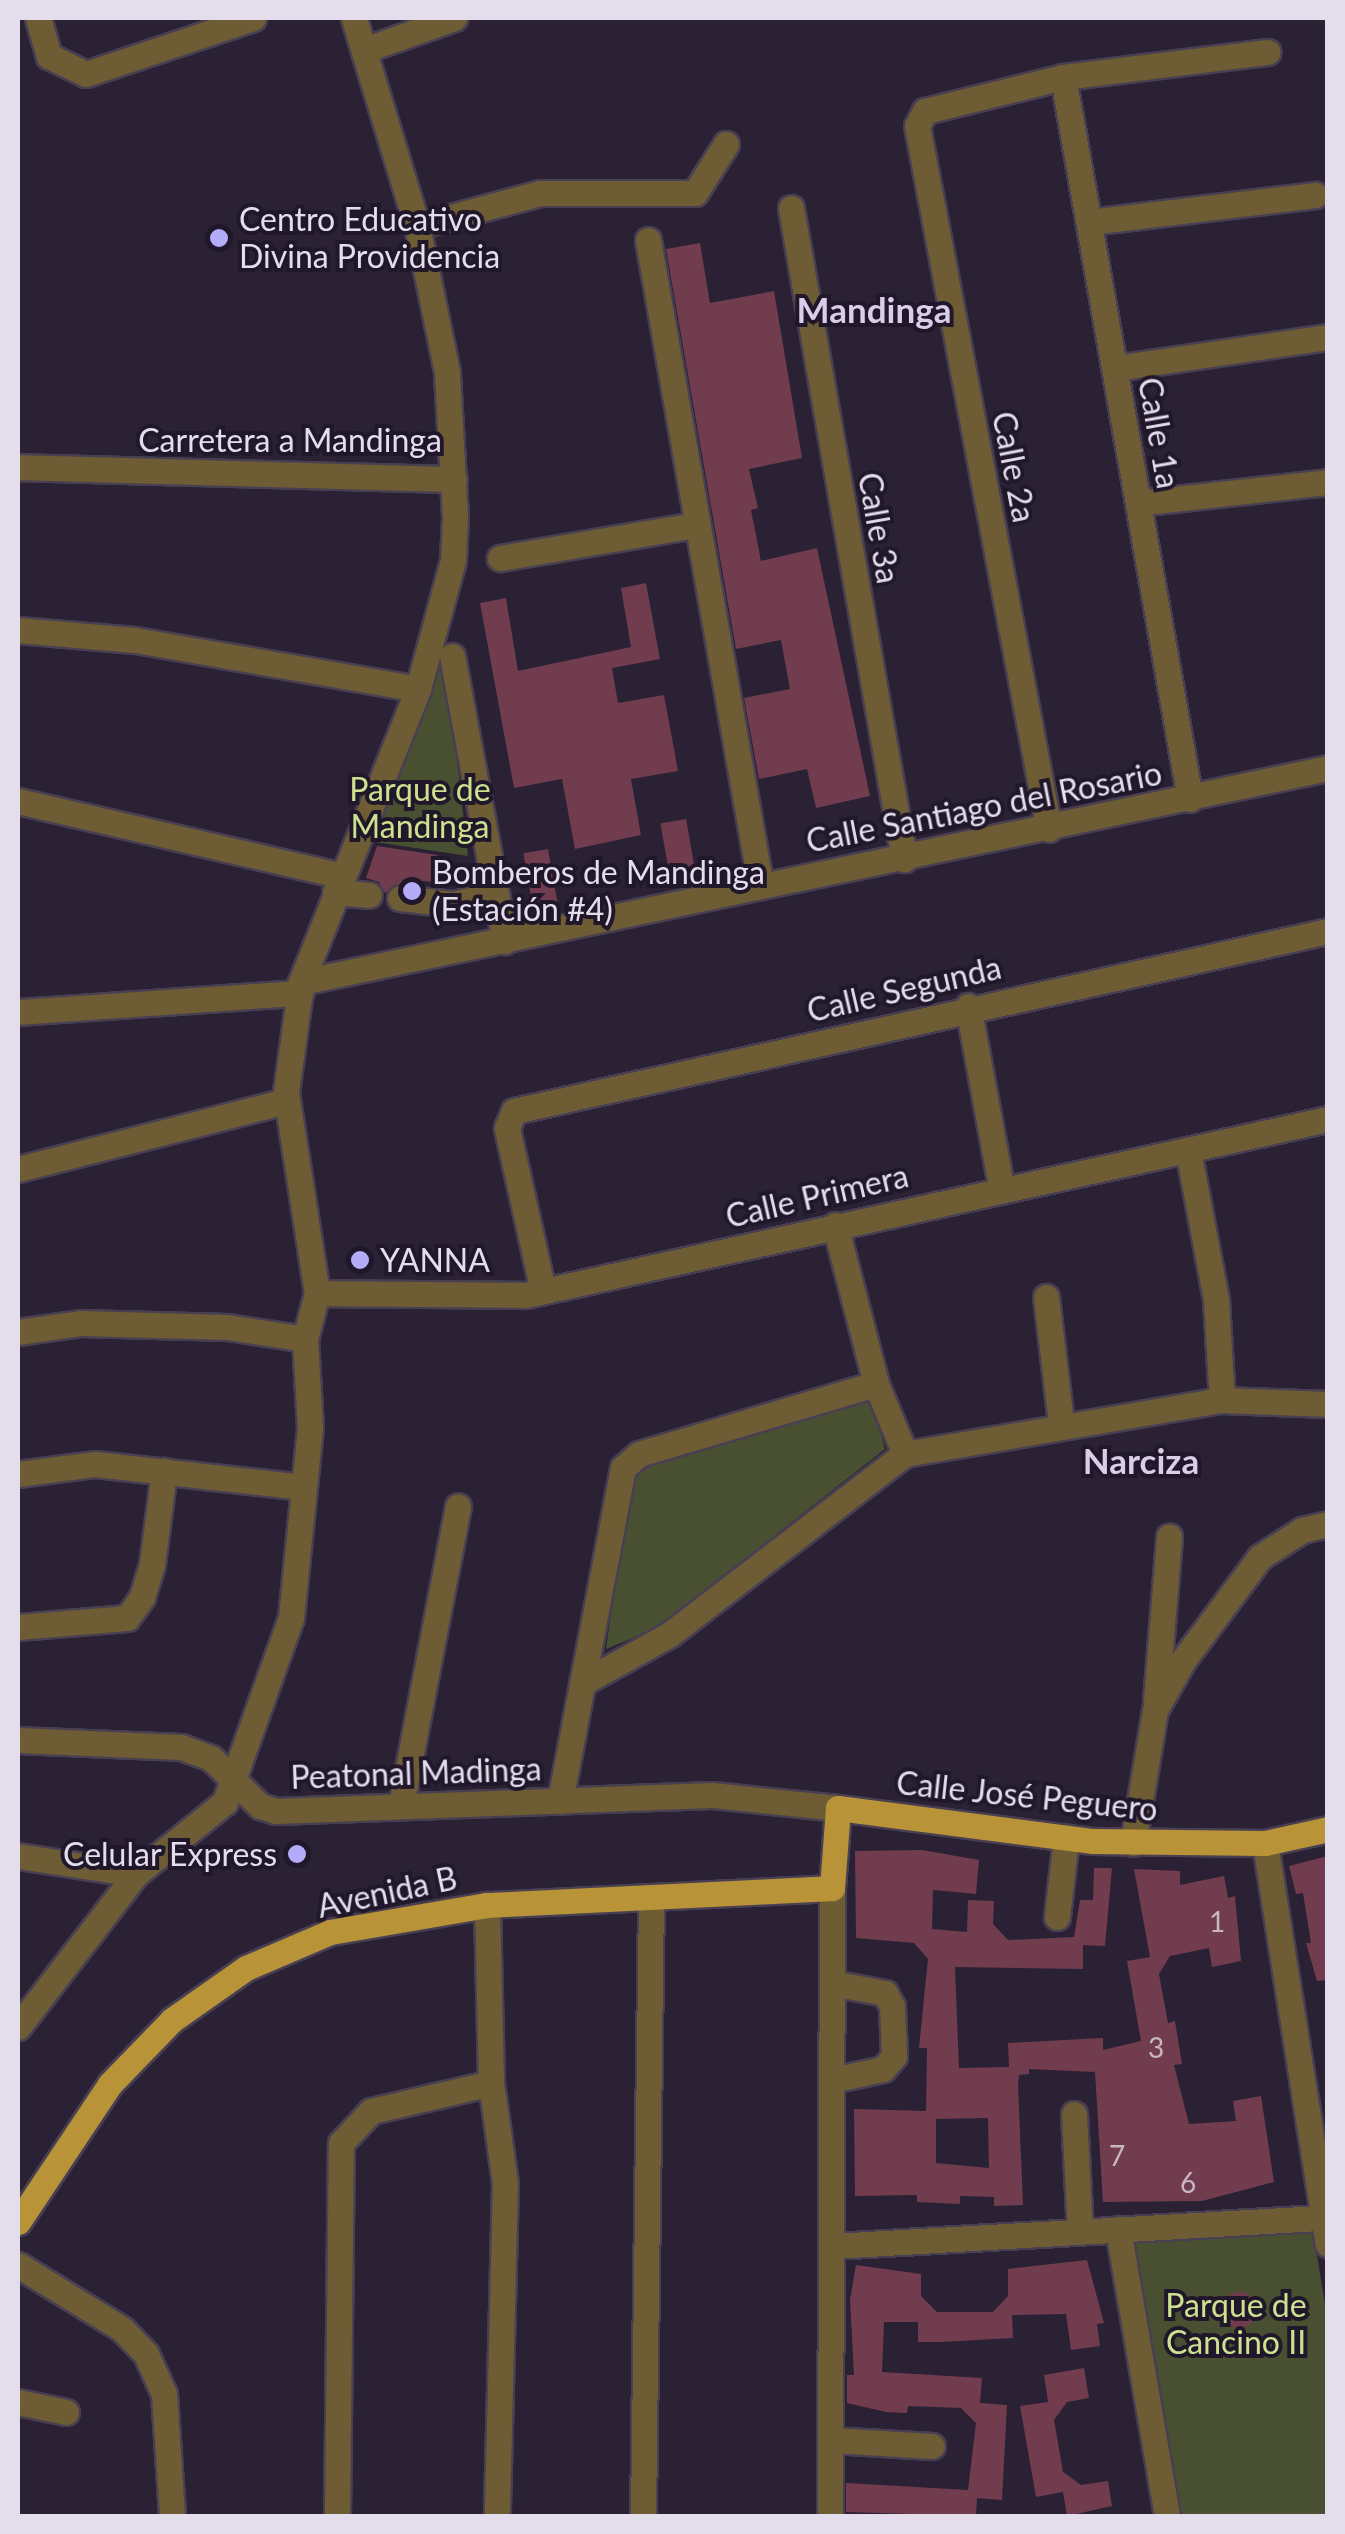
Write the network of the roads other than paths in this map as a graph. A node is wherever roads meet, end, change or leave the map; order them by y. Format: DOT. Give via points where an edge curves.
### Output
graph roads {
  1 [pos="38,18"];
  2 [pos="253,18"];
  3 [pos="354,18"];
  4 [pos="454,18"];
  5 [pos="364,50"];
  6 [pos="1267,52"];
  7 [pos="1064,78"];
  8 [pos="726,144"];
  9 [pos="1315,195"];
  10 [pos="791,208"];
  11 [pos="1089,222"];
  12 [pos="417,226"];
  13 [pos="648,240"];
  14 [pos="1328,337"];
  15 [pos="1114,368"];
  16 [pos="18,467"];
  17 [pos="454,479"];
  18 [pos="1328,482"];
  19 [pos="1138,503"];
  20 [pos="695,526"];
  21 [pos="500,558"];
  22 [pos="18,630"];
  23 [pos="452,656"];
  24 [pos="418,689"];
  25 [pos="1328,768"];
  26 [pos="1190,799"];
  27 [pos="18,801"];
  28 [pos="1049,829"];
  29 [pos="904,859"];
  30 [pos="760,882"];
  31 [pos="338,884"];
  32 [pos="496,893"];
  33 [pos="369,896"];
  34 [pos="400,898"];
  35 [pos="1328,931"];
  36 [pos="505,941"];
  37 [pos="300,987"];
  38 [pos="968,1006"];
  39 [pos="18,1012"];
  40 [pos="288,1101"];
  41 [pos="1328,1119"];
  42 [pos="1188,1150"];
  43 [pos="18,1169"];
  44 [pos="1001,1186"];
  45 [pos="835,1225"];
  46 [pos="543,1292"];
  47 [pos="317,1293"];
  48 [pos="1046,1296"];
  49 [pos="18,1332"];
  50 [pos="305,1339"];
  51 [pos="876,1384"];
  52 [pos="1222,1400"];
  53 [pos="1328,1404"];
  54 [pos="1061,1423"];
  55 [pos="904,1454"];
  56 [pos="164,1471"];
  57 [pos="18,1474"];
  58 [pos="304,1487"];
  59 [pos="458,1506"];
  60 [pos="1328,1524"];
  61 [pos="1169,1538"];
  62 [pos="18,1627"];
  63 [pos="582,1684"];
  64 [pos="1155,1710"];
  65 [pos="18,1740"];
  66 [pos="230,1776"];
  67 [pos="560,1801"];
  68 [pos="401,1805"];
  69 [pos="838,1808"];
  70 [pos="1328,1829"];
  71 [pos="1066,1838"];
  72 [pos="1133,1843"];
  73 [pos="1266,1843"];
  74 [pos="18,1856"];
  75 [pos="136,1874"];
  76 [pos="832,1888"];
  77 [pos="651,1899"];
  78 [pos="487,1905"];
  79 [pos="1058,1917"];
  80 [pos="832,1983"];
  81 [pos="27,1997"];
  82 [pos="18,2027"];
  83 [pos="832,2080"];
  84 [pos="492,2083"];
  85 [pos="1074,2114"];
  86 [pos="1323,2218"];
  87 [pos="18,2222"];
  88 [pos="1118,2228"];
  89 [pos="1080,2231"];
  90 [pos="1328,2244"];
  91 [pos="832,2246"];
  92 [pos="18,2266"];
  93 [pos="18,2402"];
  94 [pos="66,2412"];
  95 [pos="831,2440"];
  96 [pos="932,2446"];
  97 [pos="172,2516"];
  98 [pos="337,2516"];
  99 [pos="497,2516"];
  100 [pos="643,2516"];
  101 [pos="830,2516"];
  102 [pos="1167,2516"];
  1 -- 2 [label="street" via="49,56 86,74"];
  3 -- 5 [label="street, Carretera a Mandinga"];
  4 -- 5 [label="street"];
  5 -- 12 [label="street, Carretera a Mandinga"];
  6 -- 7 [label="street"];
  7 -- 11 [label="street, Calle 1a"];
  7 -- 28 [label="street, Calle 2a" via="920,118"];
  8 -- 12 [label="street" via="695,193 574,189"];
  9 -- 11 [label="street"];
  10 -- 29 [label="street, Calle 3a"];
  11 -- 15 [label="street, Calle 1a"];
  12 -- 17 [label="street, Carretera a Mandinga" via="446,372"];
  13 -- 20 [label="street"];
  14 -- 15 [label="street"];
  15 -- 19 [label="street, Calle 1a"];
  16 -- 17 [label="street, Carretera a Mandinga"];
  17 -- 24 [label="street" via="453,560"];
  18 -- 19 [label="street"];
  19 -- 26 [label="street, Calle 1a"];
  20 -- 21 [label="street"];
  20 -- 30 [label="street"];
  22 -- 24 [label="street" via="135,640"];
  23 -- 32 [label="street"];
  24 -- 31 [label="street"];
  25 -- 26 [label="street, Calle Santiago del Rosario"];
  26 -- 28 [label="street, Calle Santiago del Rosario"];
  27 -- 31 [label="street"];
  28 -- 29 [label="street, Calle Santiago del Rosario"];
  29 -- 30 [label="street, Calle Santiago del Rosario"];
  30 -- 36 [label="street, Calle Santiago del Rosario"];
  31 -- 33 [label="street"];
  31 -- 37 [label="street"];
  32 -- 34 [label="street" via="453,904"];
  32 -- 36 [label="street"];
  35 -- 38 [label="street, Calle Segunda"];
  36 -- 37 [label="street, Calle Santiago del Rosario"];
  37 -- 39 [label="street, Calle Santiago del Rosario"];
  37 -- 40 [label="street"];
  38 -- 44 [label="street"];
  38 -- 46 [label="street, Calle Segunda" via="514,1111 506,1128"];
  40 -- 43 [label="street"];
  40 -- 47 [label="street"];
  41 -- 42 [label="street, Calle Primera"];
  42 -- 44 [label="street, Calle Primera"];
  42 -- 52 [label="street" via="1216,1300"];
  44 -- 45 [label="street, Calle Primera"];
  45 -- 46 [label="street, Calle Primera"];
  45 -- 51 [label="street"];
  46 -- 47 [label="street, Calle Primera"];
  47 -- 50 [label="street"];
  48 -- 54 [label="street"];
  49 -- 50 [label="street" via="82,1323 227,1327"];
  50 -- 58 [label="street" via="310,1375"];
  51 -- 55 [label="street"];
  51 -- 63 [label="street" via="631,1459 618,1478"];
  52 -- 53 [label="street"];
  52 -- 54 [label="street"];
  54 -- 55 [label="street"];
  55 -- 63 [label="street" via="670,1634"];
  56 -- 57 [label="street" via="95,1464"];
  56 -- 58 [label="street"];
  56 -- 62 [label="street" via="152,1564 127,1618"];
  58 -- 66 [label="street" via="291,1618 252,1736"];
  59 -- 68 [label="street"];
  60 -- 64 [label="street" via="1302,1530 1260,1557"];
  61 -- 64 [label="street"];
  63 -- 67 [label="street"];
  64 -- 72 [label="street"];
  65 -- 66 [label="street, Peatonal Madinga" via="181,1747 212,1758"];
  66 -- 68 [label="street, Peatonal Madinga" via="260,1806 276,1811"];
  66 -- 75 [label="street" via="225,1802"];
  67 -- 68 [label="street, Peatonal Madinga"];
  67 -- 69 [label="street, Peatonal Madinga" via="712,1794"];
  69 -- 71 [label="main road, Calle José Peguero"];
  69 -- 76 [label="main road"];
  70 -- 73 [label="main road, Calle José Peguero"];
  71 -- 72 [label="main road, Calle José Peguero"];
  71 -- 79 [label="street"];
  72 -- 73 [label="main road, Calle José Peguero"];
  73 -- 86 [label="street"];
  74 -- 75 [label="street"];
  75 -- 81 [label="street"];
  76 -- 77 [label="main road, Avenida B"];
  76 -- 80 [label="street"];
  77 -- 78 [label="main road, Avenida B"];
  77 -- 100 [label="street"];
  78 -- 84 [label="street"];
  78 -- 87 [label="main road, Avenida B" via="330,1932 246,1968 172,2020 110,2084"];
  80 -- 83 [label="street"];
  80 -- 83 [label="street" via="885,1993 892,2006 894,2056 884,2069"];
  81 -- 82 [label="street"];
  83 -- 91 [label="street"];
  84 -- 98 [label="street" via="370,2111 341,2143"];
  84 -- 99 [label="street" via="505,2182"];
  85 -- 89 [label="street"];
  86 -- 88 [label="street"];
  86 -- 90 [label="street"];
  88 -- 89 [label="street"];
  88 -- 102 [label="street"];
  89 -- 91 [label="street"];
  91 -- 95 [label="street"];
  92 -- 97 [label="street" via="122,2329 146,2354 164,2394"];
  93 -- 94 [label="street"];
  95 -- 96 [label="street"];
  95 -- 101 [label="street"];
}
